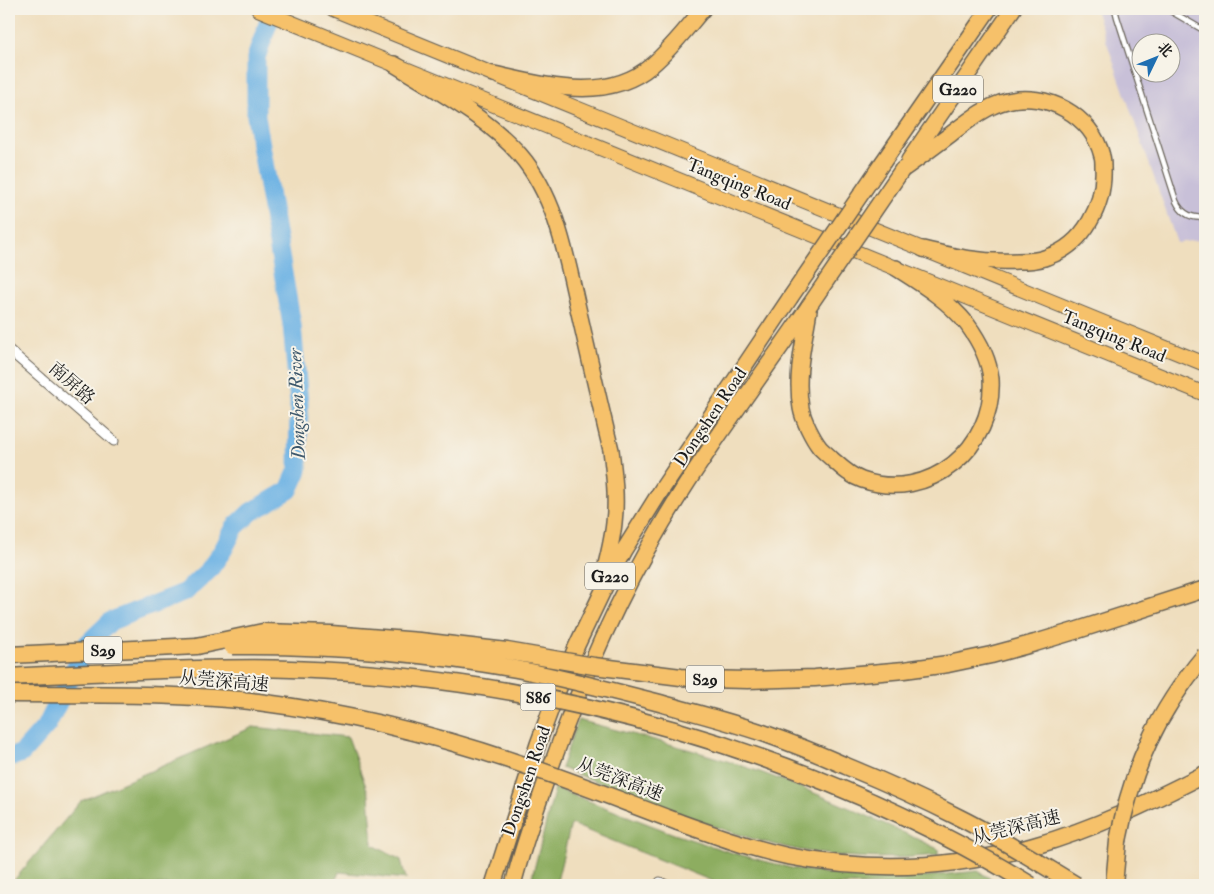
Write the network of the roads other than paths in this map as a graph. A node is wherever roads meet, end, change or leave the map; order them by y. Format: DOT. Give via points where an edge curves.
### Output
graph roads {
  1 [pos="258,9"];
  2 [pos="333,9"];
  3 [pos="703,9"];
  4 [pos="989,9"];
  5 [pos="1013,9"];
  6 [pos="1115,9"];
  7 [pos="1167,9"];
  8 [pos="1205,31"];
  9 [pos="394,64"];
  10 [pos="494,74"];
  11 [pos="902,170"];
  12 [pos="1205,217"];
  13 [pos="923,249"];
  14 [pos="896,268"];
  15 [pos="809,306"];
  16 [pos="9,350"];
  17 [pos="1205,364"];
  18 [pos="1205,394"];
  19 [pos="114,441"];
  20 [pos="1205,589"];
  21 [pos="595,608"];
  22 [pos="197,646"];
  23 [pos="9,655"];
  24 [pos="1205,655"];
  25 [pos="9,677"];
  26 [pos="9,694"];
  27 [pos="1205,774"];
  28 [pos="493,885"];
  29 [pos="514,885"];
  30 [pos="1031,885"];
  31 [pos="1076,885"];
  32 [pos="1114,885"];
  1 -- 9 [label="main road, Tangqing Road"];
  2 -- 10 [label="main road, Tangqing Road"];
  3 -- 10 [label="highway" via="651,66 622,83 573,88 536,84"];
  4 -- 21 [label="highway, Dongshen Road / G220, bridge" via="657,496 624,550"];
  5 -- 11 [label="highway, Dongshen Road / G220"];
  6 -- 12 [label="lane" via="1178,206 1185,214"];
  7 -- 8 [label="lane"];
  9 -- 14 [label="main road, Tangqing Road"];
  9 -- 21 [label="highway" via="463,108 504,139 520,155 546,194 566,257 614,474 614,521"];
  10 -- 13 [label="main road, Tangqing Road"];
  11 -- 13 [label="highway" via="972,119 1005,101 1022,98 1056,104 1072,113 1095,139 1102,156 1101,196 1093,217 1066,249 1047,258 1009,262 965,259"];
  11 -- 15 [label="highway, Dongshen Road / G220, bridge"];
  13 -- 17 [label="main road, Tangqing Road"];
  14 -- 15 [label="highway" via="933,292 966,323 982,349 991,378 988,409 977,437 959,460 927,479 895,485 861,480 820,448 801,410 799,394"];
  14 -- 18 [label="main road, Tangqing Road"];
  15 -- 29 [label="highway, Dongshen Road / G220" via="686,486 626,588 591,662 566,726 520,856"];
  16 -- 19 [label="street, 南屏路"];
  20 -- 22 [label="highway, 从莞深高速 / S29, bridge" via="992,654 904,670 815,678 681,677 481,648 331,634 262,632"];
  21 -- 28 [label="highway, Dongshen Road / G220" via="538,744"];
  22 -- 23 [label="highway, S29"];
  22 -- 31 [label="highway, S86, bridge" via="340,648 482,663 659,703 763,733 896,787 961,818"];
  24 -- 32 [label="highway, bridge" via="1170,702 1149,738 1133,778 1118,841"];
  25 -- 30 [label="highway, S86, bridge" via="188,669 292,669 450,683 544,698 674,730 786,767 931,829"];
  26 -- 27 [label="highway, 从莞深高速, bridge" via="211,698 257,702 349,718 432,737 508,760 741,844 808,860 853,865 922,865 1014,852 1108,819"];
}
